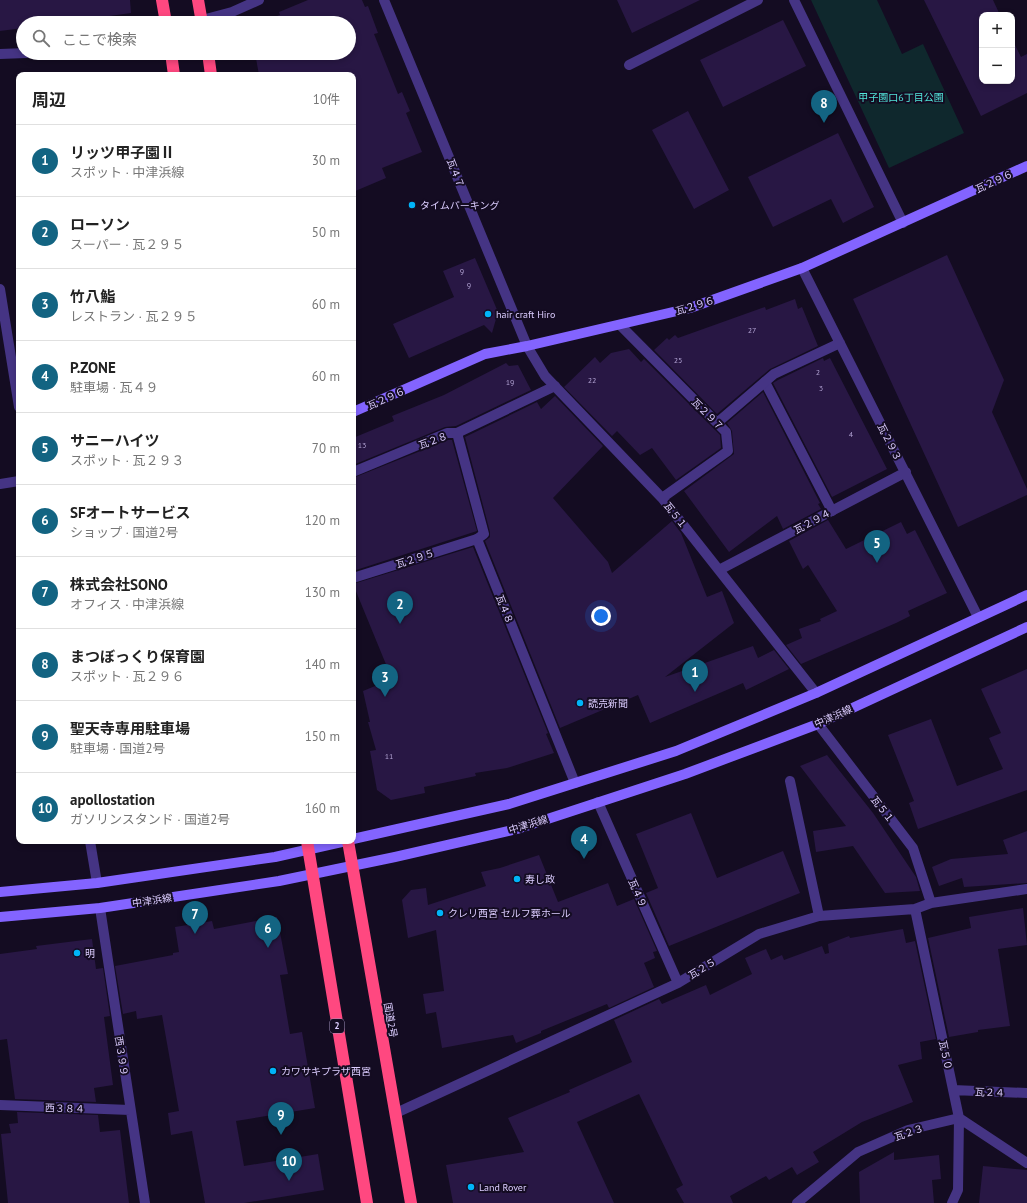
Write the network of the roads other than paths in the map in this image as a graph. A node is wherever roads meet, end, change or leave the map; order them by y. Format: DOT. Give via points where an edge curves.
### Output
graph roads {
  1 [pos="162,0"];
  2 [pos="198,0"];
  3 [pos="259,0"];
  4 [pos="384,0"];
  5 [pos="758,0"];
  6 [pos="794,0"];
  7 [pos="165,16"];
  8 [pos="201,16"];
  9 [pos="219,16"];
  10 [pos="16,53"];
  11 [pos="0,54"];
  12 [pos="172,60"];
  13 [pos="209,60"];
  14 [pos="629,65"];
  15 [pos="174,72"];
  16 [pos="211,72"];
  17 [pos="1027,166"];
  18 [pos="903,223"];
  19 [pos="802,268"];
  20 [pos="0,289"];
  21 [pos="620,325"];
  22 [pos="840,343"];
  23 [pos="527,346"];
  24 [pos="765,382"];
  25 [pos="555,386"];
  26 [pos="16,388"];
  27 [pos="356,411"];
  28 [pos="717,423"];
  29 [pos="457,434"];
  30 [pos="356,471"];
  31 [pos="906,472"];
  32 [pos="16,481"];
  33 [pos="0,484"];
  34 [pos="662,498"];
  35 [pos="832,511"];
  36 [pos="477,539"];
  37 [pos="719,570"];
  38 [pos="356,577"];
  39 [pos="1027,595"];
  40 [pos="978,617"];
  41 [pos="1027,627"];
  42 [pos="816,693"];
  43 [pos="818,724"];
  44 [pos="790,781"];
  45 [pos="575,783"];
  46 [pos="598,802"];
  47 [pos="356,838"];
  48 [pos="90,844"];
  49 [pos="347,844"];
  50 [pos="308,845"];
  51 [pos="351,866"];
  52 [pos="312,875"];
  53 [pos="97,883"];
  54 [pos="1027,889"];
  55 [pos="0,892"];
  56 [pos="931,903"];
  57 [pos="100,908"];
  58 [pos="915,908"];
  59 [pos="819,916"];
  60 [pos="0,917"];
  61 [pos="678,983"];
  62 [pos="953,1090"];
  63 [pos="1027,1093"];
  64 [pos="0,1105"];
  65 [pos="130,1110"];
  66 [pos="396,1113"];
  67 [pos="959,1118"];
  68 [pos="1027,1164"];
  69 [pos="808,1199"];
  70 [pos="145,1203"];
  71 [pos="367,1203"];
  72 [pos="411,1203"];
  73 [pos="797,1203"];
  74 [pos="952,1203"];
  1 -- 7 [label="highway"];
  2 -- 8 [label="highway"];
  3 -- 9 [label="street"];
  4 -- 23 [label="street, 瓦４７"];
  5 -- 14 [label="street"];
  6 -- 18 [label="street"];
  10 -- 11 [label="street"];
  12 -- 15 [label="highway"];
  13 -- 16 [label="highway"];
  17 -- 18 [label="street, 瓦２９６"];
  18 -- 19 [label="street, 瓦２９６"];
  19 -- 21 [label="street, 瓦２９６" via="690,308"];
  19 -- 22 [label="street, 瓦２９３"];
  20 -- 26 [label="street"];
  21 -- 23 [label="street, 瓦２９６"];
  21 -- 28 [label="street, 瓦２９７"];
  22 -- 24 [label="street" via="774,374"];
  22 -- 31 [label="street, 瓦２９３"];
  23 -- 25 [label="street, 瓦５１"];
  23 -- 27 [label="street, 瓦２９６" via="485,354"];
  24 -- 28 [label="street"];
  24 -- 35 [label="street"];
  25 -- 29 [label="street, 瓦２８"];
  25 -- 34 [label="street, 瓦５１"];
  28 -- 34 [label="street, 瓦２９７" via="726,432 728,451"];
  29 -- 30 [label="street, 瓦２８" via="447,433"];
  29 -- 36 [label="street" via="484,534"];
  31 -- 35 [label="street, 瓦２９４"];
  31 -- 40 [label="street, 瓦２９３"];
  32 -- 33 [label="street"];
  34 -- 37 [label="street, 瓦５１"];
  35 -- 37 [label="street, 瓦２９４"];
  36 -- 38 [label="street, 瓦２９５"];
  36 -- 45 [label="street, 瓦４８"];
  37 -- 42 [label="street, 瓦５１"];
  39 -- 40 [label="street"];
  40 -- 42 [label="street"];
  41 -- 43 [label="street, 中津浜線"];
  42 -- 45 [label="street" via="676,751"];
  43 -- 46 [label="street, 中津浜線" via="685,774"];
  43 -- 56 [label="street, 瓦５１" via="913,848"];
  44 -- 59 [label="street"];
  45 -- 47 [label="street" via="509,804"];
  46 -- 51 [label="street, 中津浜線" via="517,829"];
  46 -- 61 [label="street, 瓦４９"];
  48 -- 53 [label="street"];
  49 -- 51 [label="highway, 国道2号"];
  50 -- 52 [label="highway, 2"];
  50 -- 53 [label="street" via="275,857"];
  51 -- 52 [label="street, 中津浜線"];
  51 -- 66 [label="highway, 国道2号"];
  52 -- 57 [label="street, 中津浜線"];
  52 -- 71 [label="highway, 2"];
  53 -- 55 [label="street"];
  54 -- 56 [label="street, 瓦２５"];
  56 -- 58 [label="street, 瓦２５"];
  57 -- 60 [label="street, 中津浜線"];
  57 -- 65 [label="street, 西３９９"];
  58 -- 59 [label="street, 瓦２５"];
  58 -- 62 [label="street, 瓦５０"];
  59 -- 61 [label="street, 瓦２５" via="759,934"];
  61 -- 66 [label="street, 瓦２５"];
  62 -- 63 [label="street, 瓦２４"];
  62 -- 67 [label="street, 瓦５０"];
  64 -- 65 [label="street, 西３８４"];
  65 -- 70 [label="street, 西３９９"];
  66 -- 72 [label="highway, 国道2号"];
  67 -- 68 [label="street"];
  67 -- 69 [label="street, 瓦２３" via="908,1130 858,1152"];
  67 -- 74 [label="street, 瓦５０" via="958,1190"];
  69 -- 73 [label="street, 瓦２３"];
}
